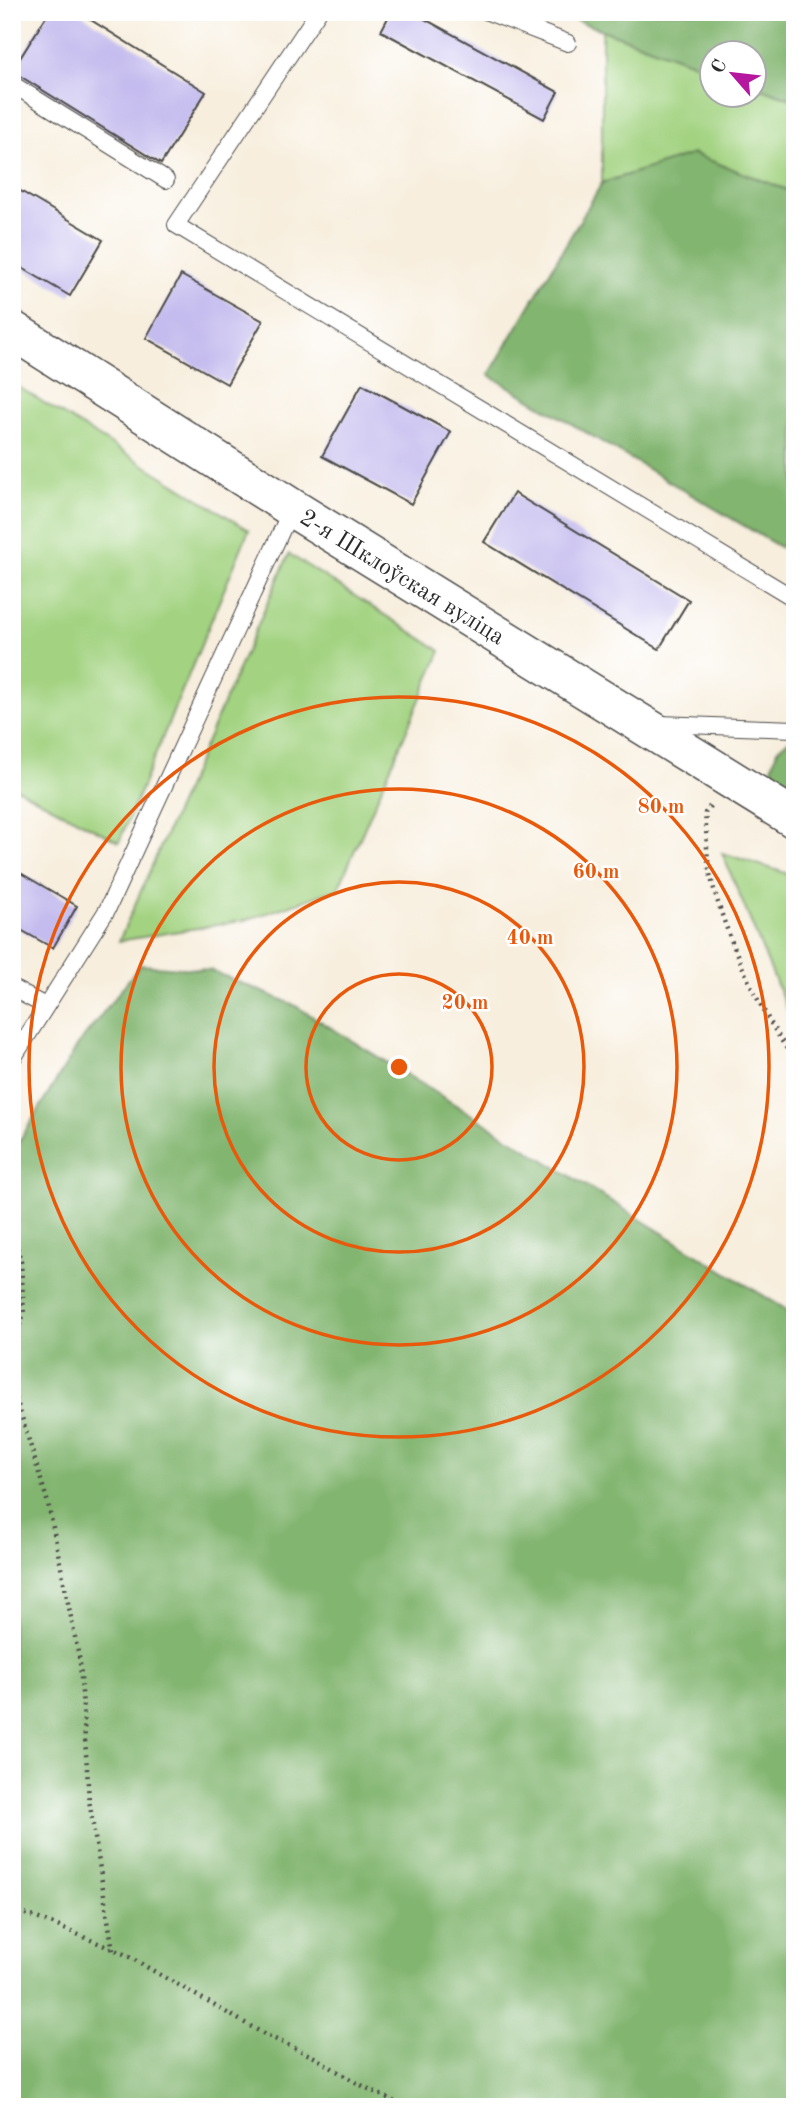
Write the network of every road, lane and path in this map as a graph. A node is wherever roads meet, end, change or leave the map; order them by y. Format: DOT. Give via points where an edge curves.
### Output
graph roads {
  1 [pos="318,12"];
  2 [pos="488,12"];
  3 [pos="568,43"];
  4 [pos="12,84"];
  5 [pos="166,180"];
  6 [pos="12,330"];
  7 [pos="292,508"];
  8 [pos="795,599"];
  9 [pos="644,724"];
  10 [pos="795,729"];
  11 [pos="728,777"];
  12 [pos="795,819"];
  13 [pos="12,988"];
  14 [pos="45,1006"];
  15 [pos="12,1060"];
  16 [pos="795,1060"];
  17 [pos="12,1227"];
  18 [pos="12,1345"];
  19 [pos="12,1385"];
  20 [pos="12,1909"];
  21 [pos="113,1951"];
  22 [pos="405,2107"];
  1 -- 8 [label="lane" via="176,225"];
  2 -- 3 [label="lane"];
  4 -- 5 [label="lane"];
  6 -- 7 [label="street, 2-я Шклоўская вуліца"];
  7 -- 9 [label="street, 2-я Шклоўская вуліца"];
  7 -- 14 [label="lane" via="107,910"];
  9 -- 10 [label="lane"];
  9 -- 11 [label="street, 2-я Шклоўская вуліца"];
  11 -- 12 [label="street, 2-я Шклоўская вуліца"];
  11 -- 16 [label="path" via="705,813 711,877 740,964 779,1040"];
  13 -- 14 [label="lane"];
  14 -- 15 [label="lane"];
  17 -- 18 [label="path" via="21,1262 24,1314"];
  19 -- 21 [label="path" via="48,1503 80,1662 89,1800"];
  20 -- 21 [label="path"];
  21 -- 22 [label="path"];
}
